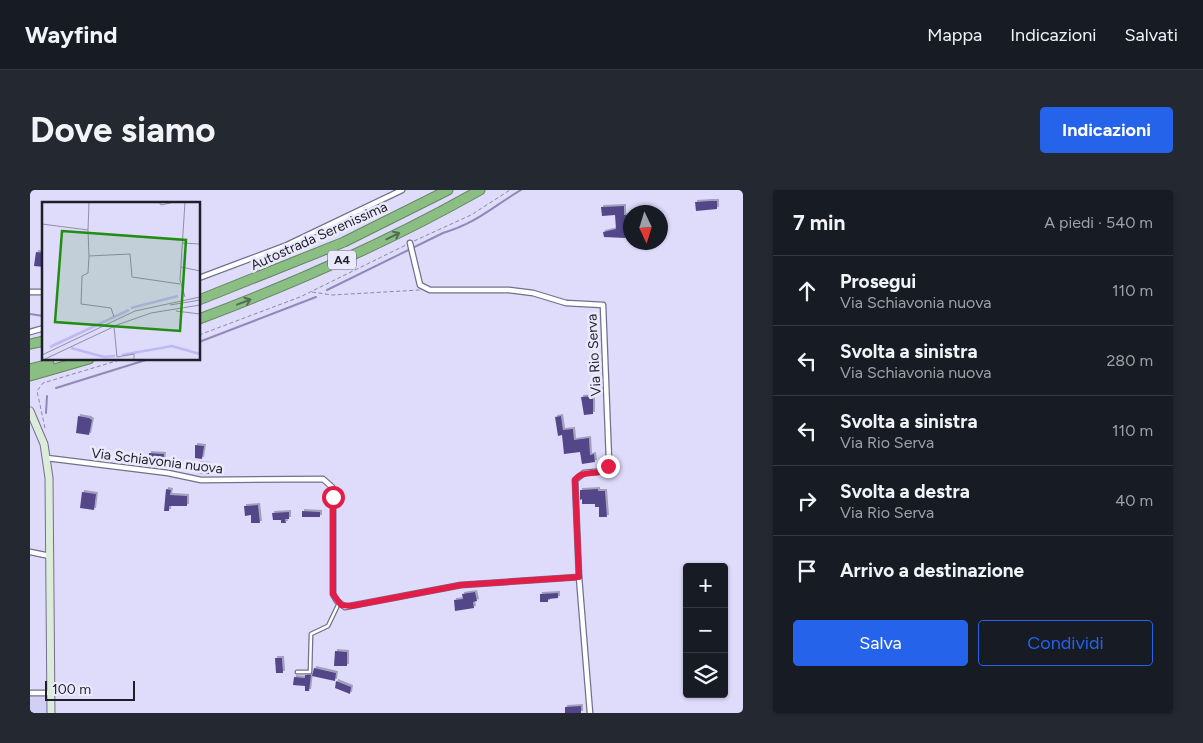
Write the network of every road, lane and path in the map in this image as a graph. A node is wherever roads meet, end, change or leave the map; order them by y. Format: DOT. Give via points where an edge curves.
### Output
graph roads {
  1 [pos="402,190"];
  2 [pos="448,190"];
  3 [pos="480,190"];
  4 [pos="510,190"];
  5 [pos="410,244"];
  6 [pos="200,278"];
  7 [pos="424,287"];
  8 [pos="311,292"];
  9 [pos="200,300"];
  10 [pos="200,319"];
  11 [pos="200,335"];
  12 [pos="65,360"];
  13 [pos="86,360"];
  14 [pos="120,360"];
  15 [pos="30,369"];
  16 [pos="30,376"];
  17 [pos="30,411"];
  18 [pos="41,435"];
  19 [pos="47,458"];
  20 [pos="30,552"];
  21 [pos="50,556"];
  22 [pos="579,577"];
  23 [pos="338,603"];
  24 [pos="297,672"];
  25 [pos="30,693"];
  26 [pos="51,693"];
  27 [pos="51,713"];
  28 [pos="590,713"];
  1 -- 6 [label="street" via="287,245"];
  2 -- 9 [label="highway, Autostrada Serenissima / A4" via="344,242"];
  10 -- 3 [label="highway, A4, one-way" via="291,283"];
  4 -- 5 [label="path" via="471,215"];
  5 -- 7 [label="street" via="420,284"];
  5 -- 8 [label="path"];
  7 -- 8 [label="path" via="419,291 332,295"];
  7 -- 22 [label="street, Via Rio Serva" via="437,290 509,290 566,303 603,305 609,460 605,471 584,473 575,480"];
  8 -- 11 [label="path"];
  12 -- 15 [label="highway"];
  13 -- 16 [label="highway"];
  14 -- 18 [label="path" via="39,386 37,398 46,426"];
  17 -- 18 [label="street"];
  18 -- 19 [label="street"];
  19 -- 21 [label="street"];
  19 -- 23 [label="street, Via Schiavonia nuova" via="200,480 323,479 332,487 333,594"];
  20 -- 21 [label="street"];
  21 -- 26 [label="street"];
  22 -- 23 [label="street" via="461,585 345,607"];
  22 -- 28 [label="street"];
  23 -- 24 [label="lane" via="328,626 310,634 310,672"];
  25 -- 26 [label="street"];
  26 -- 27 [label="street"];
}
